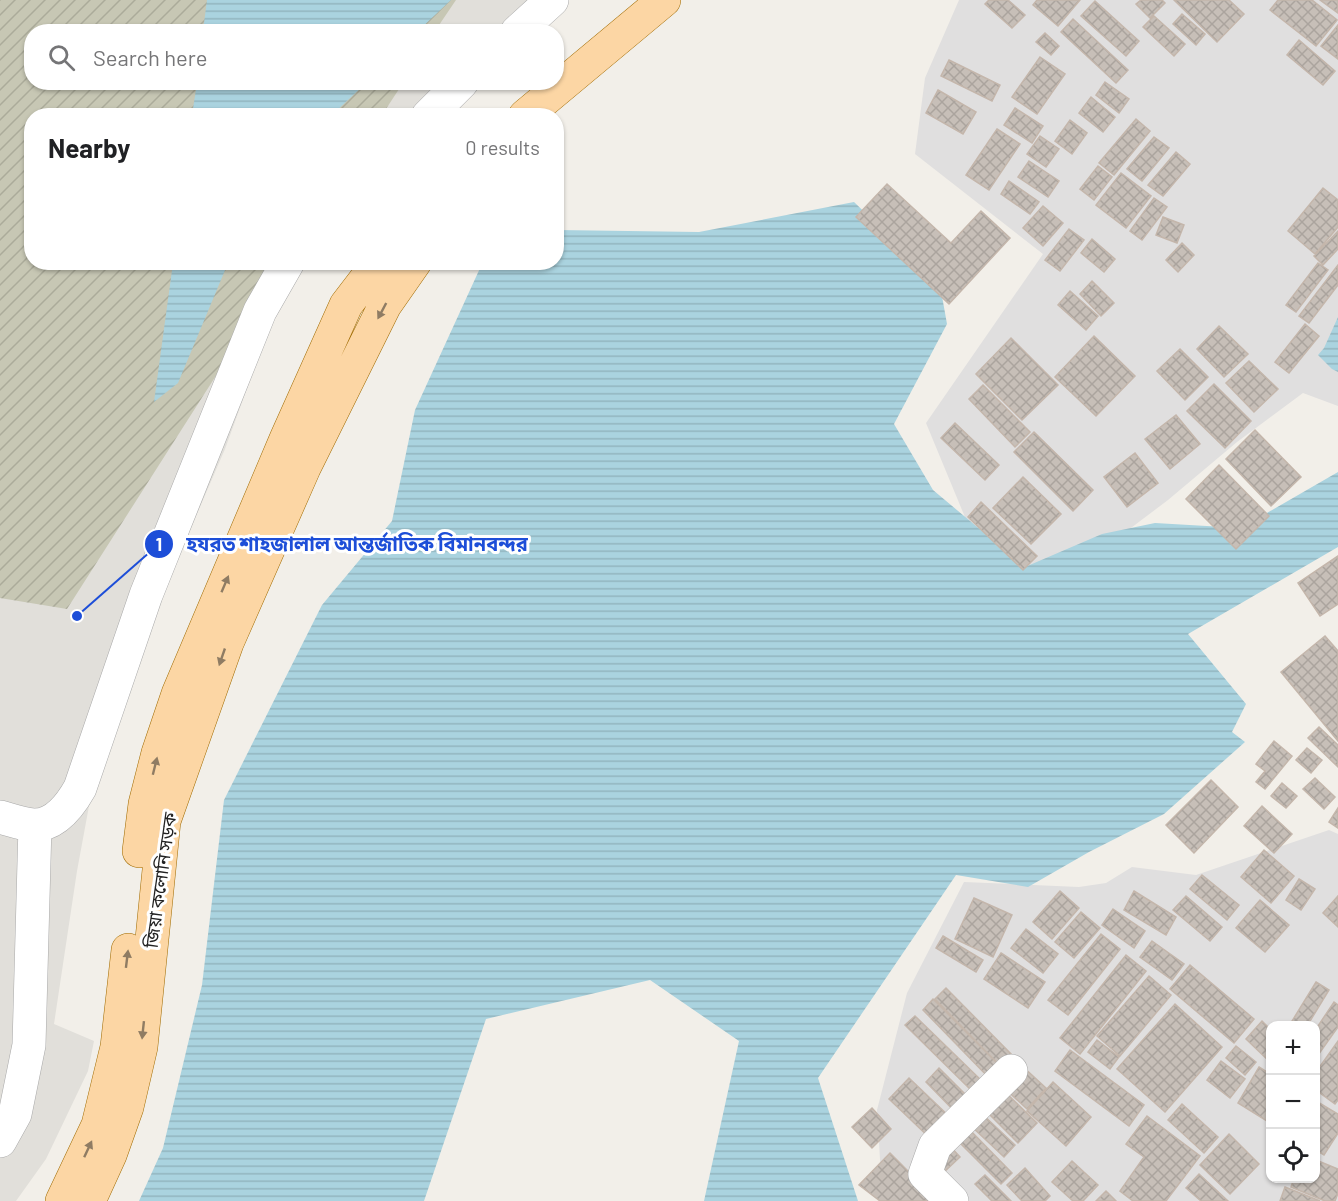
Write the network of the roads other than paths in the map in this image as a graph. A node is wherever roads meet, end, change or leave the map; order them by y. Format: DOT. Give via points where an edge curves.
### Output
graph roads {
  1 [pos="552,0"];
  2 [pos="664,0"];
  3 [pos="526,24"];
  4 [pos="616,41"];
  5 [pos="564,84"];
  6 [pos="454,90"];
  7 [pos="557,90"];
  8 [pos="436,108"];
  9 [pos="535,108"];
  10 [pos="556,108"];
  11 [pos="282,270"];
  12 [pos="373,270"];
  13 [pos="409,270"];
  14 [pos="0,817"];
  15 [pos="35,825"];
  16 [pos="1011,1071"];
  17 [pos="0,1141"];
  18 [pos="62,1201"];
  19 [pos="89,1201"];
  20 [pos="952,1201"];
  1 -- 3 [label="street"];
  2 -- 4 [label="main road"];
  4 -- 5 [label="main road"];
  4 -- 10 [label="main road"];
  6 -- 8 [label="street"];
  7 -- 9 [label="main road"];
  11 -- 15 [label="street" via="260,311 146,595 80,788 65,809 49,821"];
  18 -- 12 [label="main road, one-way" via="99,1125 117,1047 145,804 158,753 178,694 346,305"];
  13 -- 19 [label="main road, জিয়া কলোনি সড়ক, one-way" via="385,305 304,468 226,643 164,820 141,1047 127,1107"];
  14 -- 15 [label="street"];
  15 -- 17 [label="street" via="29,1045 15,1114"];
  16 -- 20 [label="street" via="933,1151 925,1174"];
}
